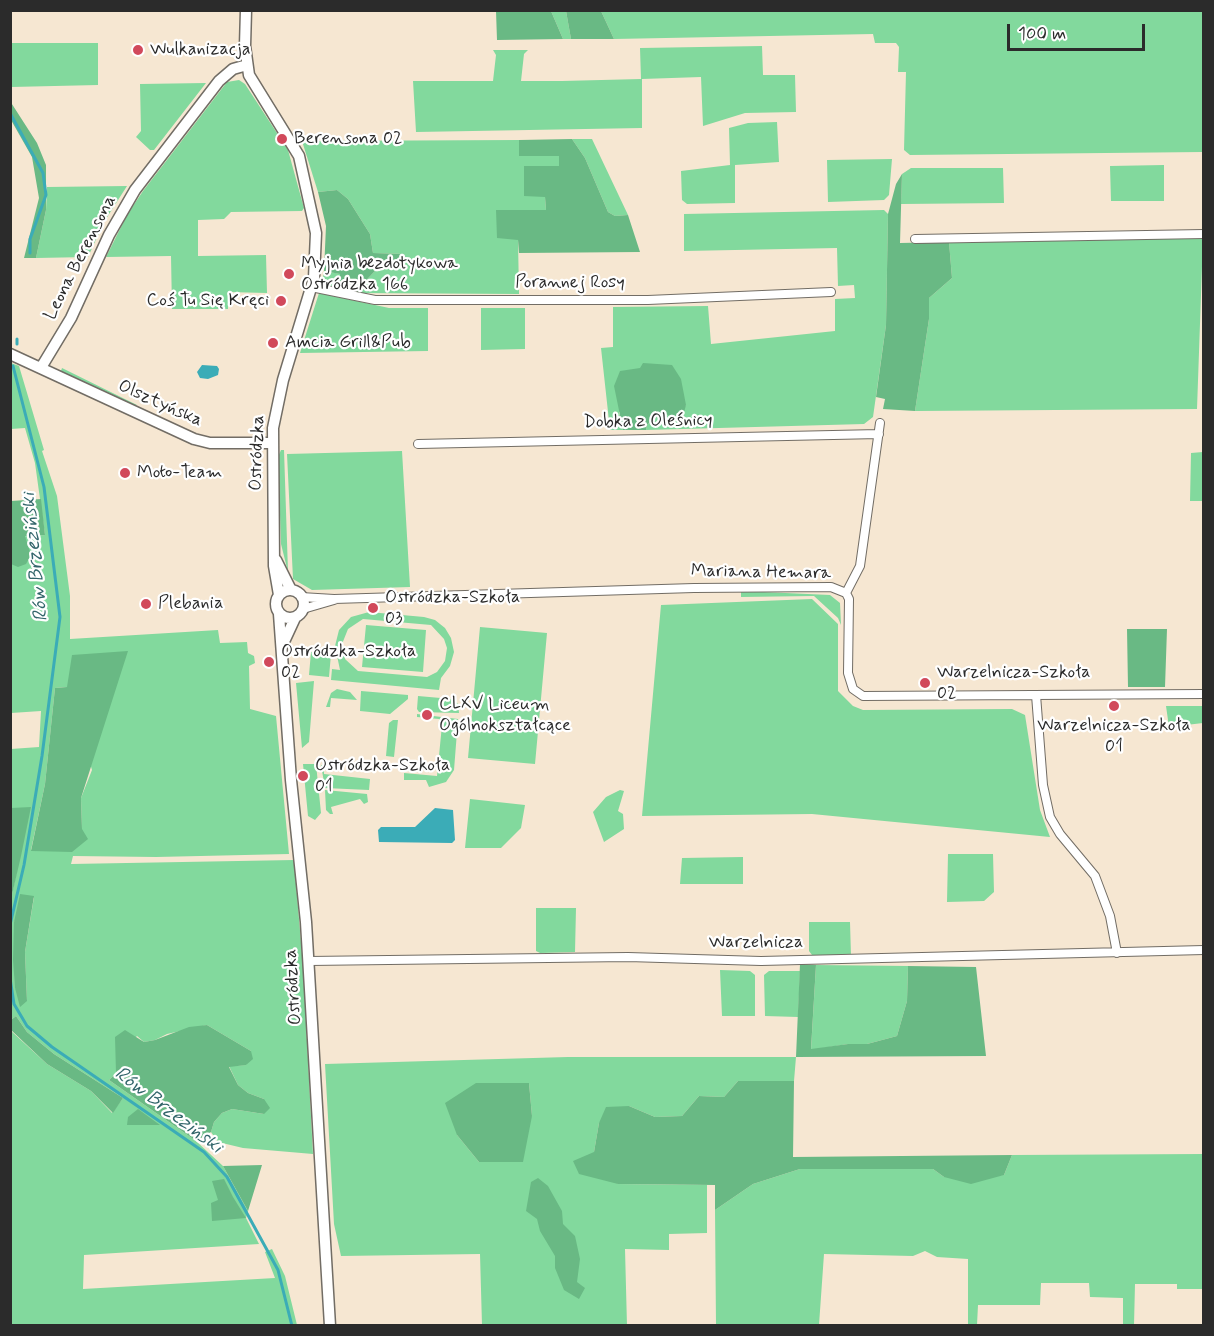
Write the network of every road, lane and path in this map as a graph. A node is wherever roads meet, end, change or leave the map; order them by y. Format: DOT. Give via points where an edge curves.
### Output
graph roads {
  1 [pos="246,10"];
  2 [pos="247,65"];
  3 [pos="1203,234"];
  4 [pos="915,239"];
  5 [pos="311,287"];
  6 [pos="831,292"];
  7 [pos="10,354"];
  8 [pos="42,366"];
  9 [pos="880,423"];
  10 [pos="879,434"];
  11 [pos="272,443"];
  12 [pos="418,444"];
  13 [pos="276,560"];
  14 [pos="291,590"];
  15 [pos="846,594"];
  16 [pos="279,595"];
  17 [pos="302,597"];
  18 [pos="334,599"];
  19 [pos="299,613"];
  20 [pos="279,614"];
  21 [pos="282,646"];
  22 [pos="1203,694"];
  23 [pos="1036,695"];
  24 [pos="1203,950"];
  25 [pos="1117,953"];
  26 [pos="309,961"];
  27 [pos="330,1326"];
  1 -- 2 [label="street, Ostródzka"];
  2 -- 5 [label="street, Ostródzka" via="255,87 295,147 302,165 316,233"];
  2 -- 8 [label="street, Leona Berensona" via="232,69 219,81 135,190 109,235 71,318"];
  3 -- 4 [label="street"];
  5 -- 6 [label="street, Porannej Rosy" via="375,300 648,300"];
  5 -- 11 [label="street, Ostródzka" via="283,380"];
  7 -- 8 [label="street"];
  8 -- 11 [label="street, Olsztyńska" via="194,439 210,443"];
  9 -- 10 [label="street"];
  10 -- 12 [label="street, Dobka z Oleśnicy"];
  10 -- 15 [label="street" via="860,566"];
  11 -- 13 [label="street, Ostródzka"];
  13 -- 14 [label="street, Ostródzka"];
  13 -- 16 [label="street, Ostródzka"];
  14 -- 16 [label="street"];
  14 -- 17 [label="street"];
  15 -- 18 [label="street, Mariana Hemara" via="816,586"];
  15 -- 23 [label="street, Mariana Hemara" via="850,605 848,673 858,694"];
  16 -- 20 [label="street"];
  17 -- 18 [label="street, Mariana Hemara"];
  17 -- 19 [label="street"];
  18 -- 19 [label="street, Mariana Hemara"];
  19 -- 20 [label="street" via="287,618"];
  19 -- 21 [label="street, Ostródzka"];
  20 -- 21 [label="street, Ostródzka"];
  21 -- 26 [label="street, Ostródzka"];
  22 -- 23 [label="street, Mariana Hemara"];
  23 -- 25 [label="street" via="1047,808 1060,834 1095,876 1110,916"];
  24 -- 25 [label="street, Warzelnicza"];
  25 -- 26 [label="street, Warzelnicza" via="760,962 636,957"];
  26 -- 27 [label="street, Ostródzka"];
}
